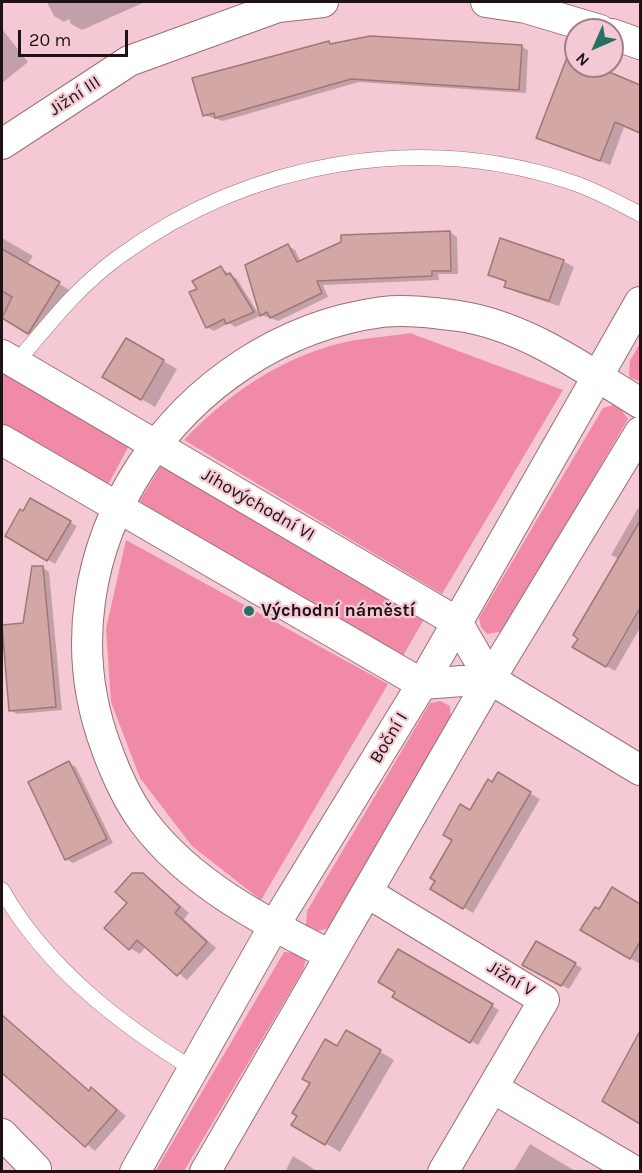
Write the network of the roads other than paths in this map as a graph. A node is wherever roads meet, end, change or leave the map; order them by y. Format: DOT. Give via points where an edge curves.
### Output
graph roads {
  1 [pos="323,2"];
  2 [pos="486,2"];
  3 [pos="275,4"];
  4 [pos="564,19"];
  5 [pos="624,38"];
  6 [pos="640,44"];
  7 [pos="2,144"];
  8 [pos="640,214"];
  9 [pos="640,302"];
  10 [pos="8,359"];
  11 [pos="597,377"];
  12 [pos="640,404"];
  13 [pos="640,432"];
  14 [pos="2,440"];
  15 [pos="155,445"];
  16 [pos="633,463"];
  17 [pos="117,507"];
  18 [pos="457,622"];
  19 [pos="490,679"];
  20 [pos="422,684"];
  21 [pos="640,770"];
  22 [pos="2,890"];
  23 [pos="368,893"];
  24 [pos="274,926"];
  25 [pos="330,955"];
  26 [pos="193,1069"];
  27 [pos="493,1088"];
  28 [pos="2,1134"];
  29 [pos="2,1148"];
  30 [pos="38,1170"];
  31 [pos="135,1172"];
  32 [pos="205,1172"];
  33 [pos="443,1172"];
  34 [pos="636,1172"];
  1 -- 3 [label="street, Jižní III"];
  2 -- 4 [label="street"];
  3 -- 7 [label="street, Jižní III" via="129,61"];
  5 -- 6 [label="street"];
  8 -- 10 [label="lane" via="576,183 523,168 461,158 340,162 231,193 119,256"];
  9 -- 11 [label="street, Boční I"];
  10 -- 15 [label="street, Jihovýchodní VI"];
  11 -- 12 [label="street"];
  11 -- 15 [label="street" via="541,344 497,325 461,316 385,312 343,320 260,354 222,378"];
  11 -- 18 [label="street, Boční I"];
  13 -- 16 [label="street"];
  14 -- 17 [label="street"];
  15 -- 17 [label="street"];
  15 -- 18 [label="street, Jihovýchodní VI"];
  16 -- 19 [label="street"];
  17 -- 20 [label="street"];
  17 -- 24 [label="street" via="91,582 86,632 87,679 99,728 114,768 143,821 177,858"];
  18 -- 19 [label="street, Jihovýchodní VI"];
  18 -- 20 [label="street, Boční I"];
  19 -- 20 [label="street"];
  19 -- 21 [label="street, Jihovýchodní VI"];
  19 -- 23 [label="street"];
  20 -- 24 [label="street, Boční I"];
  22 -- 26 [label="lane" via="45,951 95,1001"];
  23 -- 25 [label="street"];
  23 -- 27 [label="street, Jižní V" via="544,1000"];
  24 -- 25 [label="street"];
  24 -- 26 [label="street, Boční I"];
  25 -- 32 [label="street"];
  26 -- 31 [label="street, Boční I"];
  27 -- 33 [label="street, Jižní V"];
  27 -- 34 [label="street"];
  28 -- 30 [label="street"];
  29 -- 30 [label="street"];
}
